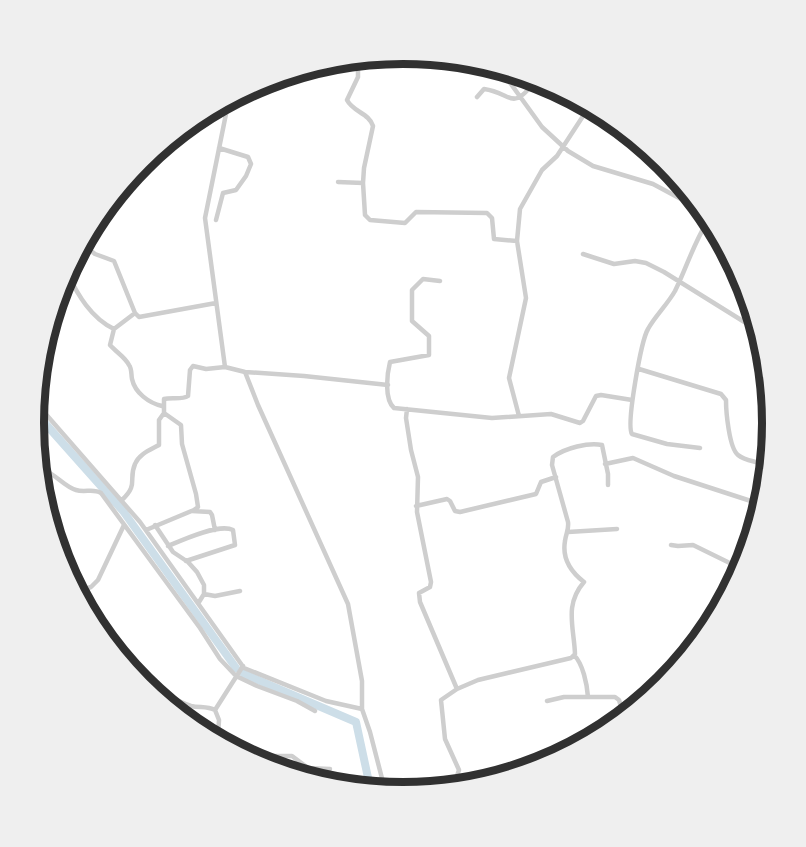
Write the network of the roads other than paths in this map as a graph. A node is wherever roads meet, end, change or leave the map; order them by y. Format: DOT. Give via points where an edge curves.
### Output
graph roads {
  1 [pos="358,67"];
  2 [pos="507,79"];
  3 [pos="530,87"];
  4 [pos="477,97"];
  5 [pos="520,97"];
  6 [pos="227,110"];
  7 [pos="585,113"];
  8 [pos="563,147"];
  9 [pos="219,148"];
  10 [pos="338,182"];
  11 [pos="363,183"];
  12 [pos="685,201"];
  13 [pos="216,220"];
  14 [pos="704,227"];
  15 [pos="517,241"];
  16 [pos="89,249"];
  17 [pos="583,254"];
  18 [pos="440,280"];
  19 [pos="679,282"];
  20 [pos="72,283"];
  21 [pos="216,303"];
  22 [pos="135,313"];
  23 [pos="748,324"];
  24 [pos="114,328"];
  25 [pos="225,367"];
  26 [pos="639,369"];
  27 [pos="245,372"];
  28 [pos="388,386"];
  29 [pos="632,400"];
  30 [pos="162,406"];
  31 [pos="407,409"];
  32 [pos="44,412"];
  33 [pos="164,412"];
  34 [pos="519,416"];
  35 [pos="700,448"];
  36 [pos="760,463"];
  37 [pos="605,464"];
  38 [pos="47,471"];
  39 [pos="556,477"];
  40 [pos="608,485"];
  41 [pos="122,500"];
  42 [pos="754,502"];
  43 [pos="416,506"];
  44 [pos="192,511"];
  45 [pos="124,525"];
  46 [pos="155,525"];
  47 [pos="617,529"];
  48 [pos="146,530"];
  49 [pos="215,530"];
  50 [pos="568,532"];
  51 [pos="671,545"];
  52 [pos="168,546"];
  53 [pos="186,561"];
  54 [pos="733,565"];
  55 [pos="84,589"];
  56 [pos="240,591"];
  57 [pos="204,594"];
  58 [pos="199,602"];
  59 [pos="574,655"];
  60 [pos="243,666"];
  61 [pos="237,676"];
  62 [pos="156,684"];
  63 [pos="457,689"];
  64 [pos="588,697"];
  65 [pos="547,701"];
  66 [pos="362,709"];
  67 [pos="622,709"];
  68 [pos="215,710"];
  69 [pos="315,711"];
  70 [pos="218,732"];
  71 [pos="265,756"];
  72 [pos="330,769"];
  73 [pos="455,779"];
  74 [pos="383,782"];
  1 -- 11 [label="street" via="358,77 347,100 373,126"];
  2 -- 5 [label="street"];
  3 -- 5 [label="street"];
  4 -- 5 [label="street" via="483,89 513,100"];
  5 -- 8 [label="street"];
  6 -- 9 [label="street"];
  7 -- 8 [label="street"];
  8 -- 12 [label="street" via="585,162 653,184"];
  8 -- 15 [label="street" via="523,200"];
  9 -- 13 [label="street" via="248,157 251,164 236,190 223,193"];
  9 -- 21 [label="street" via="205,218"];
  10 -- 11 [label="street"];
  11 -- 15 [label="street" via="365,215 370,220 405,223 416,212 488,213 494,239"];
  14 -- 19 [label="street"];
  15 -- 34 [label="street" via="526,298 509,378"];
  16 -- 22 [label="street" via="116,263"];
  17 -- 19 [label="street" via="614,264 640,261"];
  18 -- 28 [label="street" via="423,279 411,293 412,321 429,336 429,355 390,362"];
  19 -- 23 [label="street"];
  19 -- 26 [label="street" via="647,331"];
  20 -- 24 [label="street" via="93,313"];
  21 -- 22 [label="street" via="142,317"];
  21 -- 25 [label="street"];
  22 -- 24 [label="street"];
  24 -- 30 [label="street" via="110,345 131,367 134,386 146,399"];
  25 -- 27 [label="street"];
  25 -- 30 [label="street" via="193,366 188,396 164,399"];
  26 -- 29 [label="street"];
  26 -- 36 [label="street" via="724,396 732,449 740,457"];
  27 -- 28 [label="street"];
  27 -- 66 [label="street" via="348,604 362,681"];
  28 -- 31 [label="street" via="391,406"];
  29 -- 34 [label="street" via="596,396 580,423 551,414"];
  29 -- 35 [label="street" via="632,434"];
  30 -- 33 [label="street"];
  31 -- 34 [label="street" via="492,418"];
  31 -- 43 [label="street" via="418,477"];
  32 -- 41 [label="street"];
  33 -- 41 [label="street" via="159,420 159,445 135,464 130,492"];
  33 -- 44 [label="street" via="181,425 198,501 198,507"];
  37 -- 39 [label="street" via="603,445 574,448 554,457"];
  37 -- 40 [label="street"];
  37 -- 42 [label="street" via="633,458"];
  38 -- 45 [label="street" via="75,490 99,491"];
  39 -- 43 [label="street" via="541,482 536,494 468,510 457,512 447,499"];
  39 -- 50 [label="street"];
  41 -- 48 [label="street"];
  43 -- 63 [label="street" via="431,582 430,587 419,593 420,602"];
  44 -- 46 [label="street"];
  44 -- 49 [label="street" via="210,512"];
  45 -- 55 [label="street" via="98,580"];
  45 -- 61 [label="street" via="220,659"];
  46 -- 48 [label="street"];
  46 -- 52 [label="street"];
  47 -- 50 [label="street"];
  48 -- 58 [label="street"];
  49 -- 52 [label="street"];
  49 -- 53 [label="street" via="233,530 235,545"];
  50 -- 59 [label="street" via="564,542 566,556 571,569 584,582 572,602"];
  51 -- 54 [label="street" via="693,545"];
  52 -- 53 [label="street"];
  53 -- 57 [label="street" via="197,572"];
  56 -- 57 [label="street"];
  57 -- 58 [label="street"];
  58 -- 60 [label="street"];
  59 -- 63 [label="street"];
  59 -- 64 [label="street"];
  60 -- 61 [label="street"];
  60 -- 66 [label="street" via="326,701"];
  61 -- 68 [label="street"];
  61 -- 69 [label="street"];
  62 -- 68 [label="street" via="171,698"];
  63 -- 73 [label="street" via="441,703 445,739 459,770"];
  64 -- 65 [label="street"];
  64 -- 67 [label="street" via="615,697"];
  66 -- 74 [label="street"];
  68 -- 70 [label="street"];
  71 -- 72 [label="street" via="292,756 308,768"];
}
